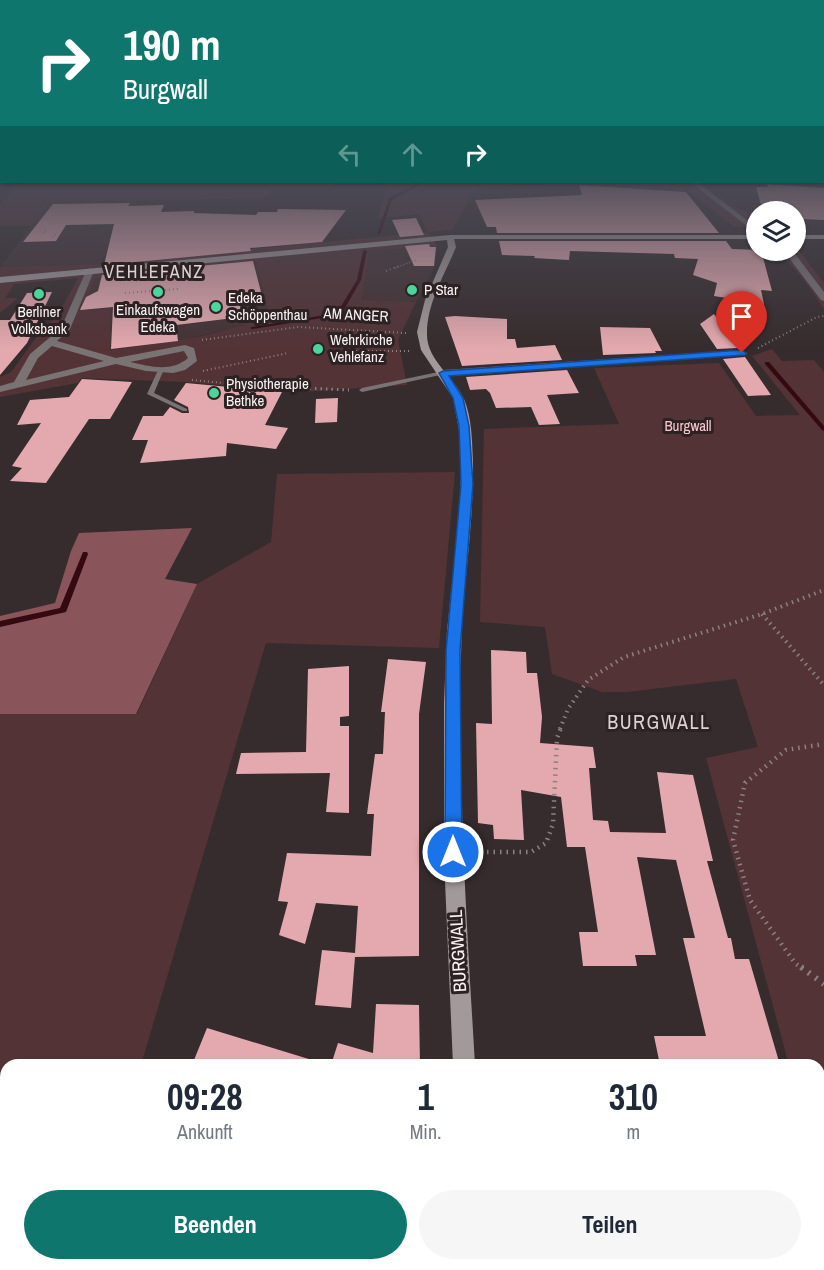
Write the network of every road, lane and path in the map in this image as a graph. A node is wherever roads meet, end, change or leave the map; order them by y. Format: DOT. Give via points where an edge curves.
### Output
graph roads {
  1 [pos="46,230"];
  2 [pos="57,232"];
  3 [pos="43,233"];
  4 [pos="54,237"];
  5 [pos="450,237"];
  6 [pos="746,237"];
  7 [pos="806,237"];
  8 [pos="824,237"];
  9 [pos="416,260"];
  10 [pos="796,261"];
  11 [pos="386,270"];
  12 [pos="90,271"];
  13 [pos="0,280"];
  14 [pos="178,290"];
  15 [pos="125,293"];
  16 [pos="823,295"];
  17 [pos="824,316"];
  18 [pos="421,334"];
  19 [pos="50,342"];
  20 [pos="185,348"];
  21 [pos="348,351"];
  22 [pos="425,351"];
  23 [pos="288,353"];
  24 [pos="742,353"];
  25 [pos="117,360"];
  26 [pos="161,369"];
  27 [pos="443,373"];
  28 [pos="174,374"];
  29 [pos="18,385"];
  30 [pos="0,389"];
  31 [pos="362,390"];
  32 [pos="185,410"];
  33 [pos="824,590"];
  34 [pos="762,614"];
  35 [pos="824,685"];
  36 [pos="824,744"];
  37 [pos="453,852"];
  38 [pos="824,984"];
  39 [pos="464,1059"];
  1 -- 3 [label="path"];
  2 -- 4 [label="path"];
  5 -- 6 [label="main road"];
  5 -- 12 [label="main road"];
  5 -- 18 [label="main road, BURGWALL" via="452,247"];
  7 -- 8 [label="main road"];
  9 -- 11 [label="path"];
  10 -- 16 [label="street"];
  12 -- 13 [label="main road"];
  12 -- 19 [label="street" via="65,329"];
  14 -- 15 [label="path"];
  17 -- 24 [label="path"];
  18 -- 20 [label="path, AM ANGER" via="298,327 207,338"];
  18 -- 22 [label="main road, BURGWALL"];
  19 -- 25 [label="street"];
  19 -- 29 [label="street" via="34,356"];
  20 -- 25 [label="street"];
  20 -- 28 [label="street" via="193,358"];
  21 -- 22 [label="path"];
  22 -- 27 [label="main road, BURGWALL"];
  23 -- 28 [label="path"];
  24 -- 27 [label="street"];
  25 -- 26 [label="street"];
  25 -- 29 [label="street"];
  26 -- 28 [label="street"];
  26 -- 32 [label="lane" via="150,394"];
  27 -- 31 [label="lane"];
  27 -- 37 [label="main road, BURGWALL" via="458,398 464,426 467,484 453,651"];
  28 -- 31 [label="path" via="302,390"];
  29 -- 30 [label="street"];
  33 -- 34 [label="path"];
  34 -- 35 [label="path"];
  34 -- 37 [label="path" via="624,657 588,680 568,709 557,738 553,824 546,843 531,852"];
  36 -- 38 [label="path" via="786,750 745,783 733,840 750,900 795,963"];
  37 -- 39 [label="main road, BURGWALL"];
}
